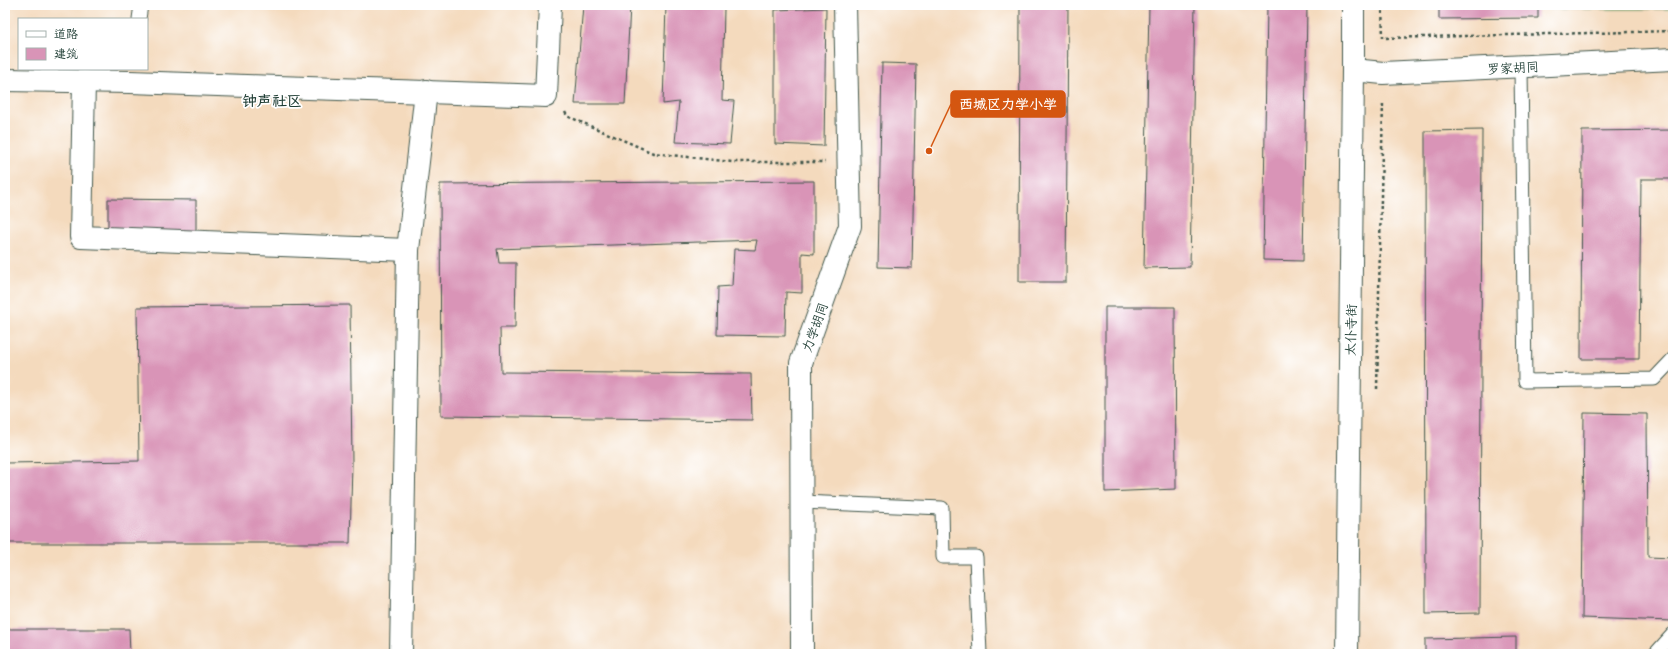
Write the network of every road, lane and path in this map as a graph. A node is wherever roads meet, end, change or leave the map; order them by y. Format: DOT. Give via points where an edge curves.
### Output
graph roads {
  1 [pos="141,5"];
  2 [pos="550,5"];
  3 [pos="845,5"];
  4 [pos="1352,5"];
  5 [pos="1382,5"];
  6 [pos="139,18"];
  7 [pos="1673,31"];
  8 [pos="1673,59"];
  9 [pos="1520,67"];
  10 [pos="1353,70"];
  11 [pos="131,76"];
  12 [pos="5,80"];
  13 [pos="84,82"];
  14 [pos="426,92"];
  15 [pos="1383,102"];
  16 [pos="564,110"];
  17 [pos="830,162"];
  18 [pos="408,250"];
  19 [pos="1673,359"];
  20 [pos="1377,394"];
  21 [pos="802,502"];
  22 [pos="1673,634"];
  23 [pos="401,654"];
  24 [pos="802,654"];
  25 [pos="980,654"];
  26 [pos="1347,654"];
  27 [pos="1655,654"];
  1 -- 6 [label="lane"];
  2 -- 14 [label="street" via="546,96"];
  3 -- 21 [label="street, 力学胡同" via="850,226 801,363"];
  4 -- 10 [label="street, 太仆寺街"];
  5 -- 7 [label="path" via="1383,38"];
  8 -- 9 [label="street, 罗家胡同"];
  9 -- 10 [label="street, 罗家胡同" via="1383,73"];
  9 -- 19 [label="lane" via="1524,381 1654,378"];
  10 -- 26 [label="street, 太仆寺街"];
  11 -- 13 [label="street"];
  11 -- 14 [label="street"];
  12 -- 13 [label="street"];
  13 -- 18 [label="street" via="82,237"];
  14 -- 18 [label="street"];
  15 -- 20 [label="path"];
  16 -- 17 [label="path" via="567,116 653,153 732,162"];
  18 -- 23 [label="street"];
  21 -- 24 [label="street, 力学胡同"];
  21 -- 25 [label="lane" via="942,508 943,557 976,557"];
  22 -- 27 [label="lane"];
}
